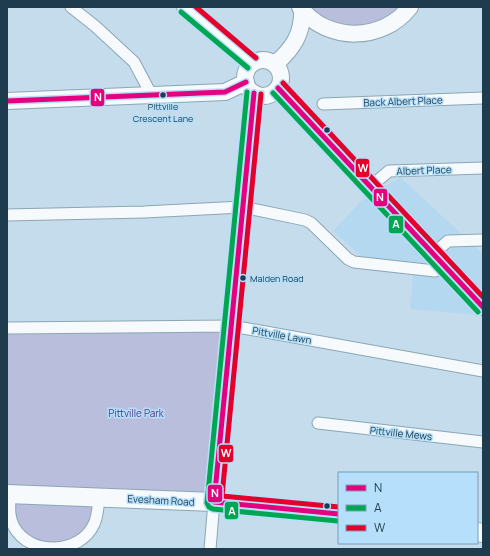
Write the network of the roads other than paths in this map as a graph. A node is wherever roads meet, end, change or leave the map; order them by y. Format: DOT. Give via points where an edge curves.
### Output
graph roads {
  1 [pos="71,7"];
  2 [pos="185,7"];
  3 [pos="410,7"];
  4 [pos="301,8"];
  5 [pos="321,25"];
  6 [pos="299,34"];
  7 [pos="252,63"];
  8 [pos="276,64"];
  9 [pos="250,88"];
  10 [pos="278,88"];
  11 [pos="151,94"];
  12 [pos="483,98"];
  13 [pos="7,101"];
  14 [pos="323,104"];
  15 [pos="483,168"];
  16 [pos="370,187"];
  17 [pos="242,207"];
  18 [pos="7,215"];
  19 [pos="483,240"];
  20 [pos="438,259"];
  21 [pos="483,307"];
  22 [pos="232,326"];
  23 [pos="7,328"];
  24 [pos="483,371"];
  25 [pos="318,423"];
  26 [pos="483,442"];
  27 [pos="9,494"];
  28 [pos="99,497"];
  29 [pos="214,502"];
  30 [pos="338,514"];
  31 [pos="210,549"];
  1 -- 11 [label="street" via="134,62"];
  2 -- 7 [label="street"];
  3 -- 5 [label="street" via="391,24 372,32 351,34 330,30"];
  4 -- 5 [label="street"];
  4 -- 6 [label="street" via="303,21"];
  5 -- 6 [label="street"];
  6 -- 8 [label="street" via="287,54"];
  7 -- 8 [label="street" via="264,60"];
  7 -- 9 [label="street" via="246,72"];
  8 -- 10 [label="street" via="281,73"];
  9 -- 10 [label="street" via="264,96"];
  9 -- 11 [label="street" via="225,92"];
  9 -- 17 [label="street"];
  10 -- 16 [label="street"];
  11 -- 13 [label="street"];
  12 -- 14 [label="street, Back Albert Place"];
  15 -- 16 [label="street, Albert Place" via="388,171"];
  16 -- 20 [label="street"];
  17 -- 18 [label="street"];
  17 -- 20 [label="street" via="305,220 351,261 435,271"];
  17 -- 22 [label="street"];
  19 -- 20 [label="street" via="448,241"];
  20 -- 21 [label="street"];
  22 -- 23 [label="street, Pittville Lawn"];
  22 -- 24 [label="street, Pittville Lawn"];
  22 -- 29 [label="street"];
  25 -- 26 [label="street, Pittville Mews"];
  27 -- 28 [label="main road, Evesham Road"];
  27 -- 28 [label="street" via="13,527 30,543 43,548 66,546 89,533 95,522"];
  28 -- 29 [label="main road, Evesham Road"];
  29 -- 30 [label="main road, Evesham Road"];
  29 -- 31 [label="street"];
}
